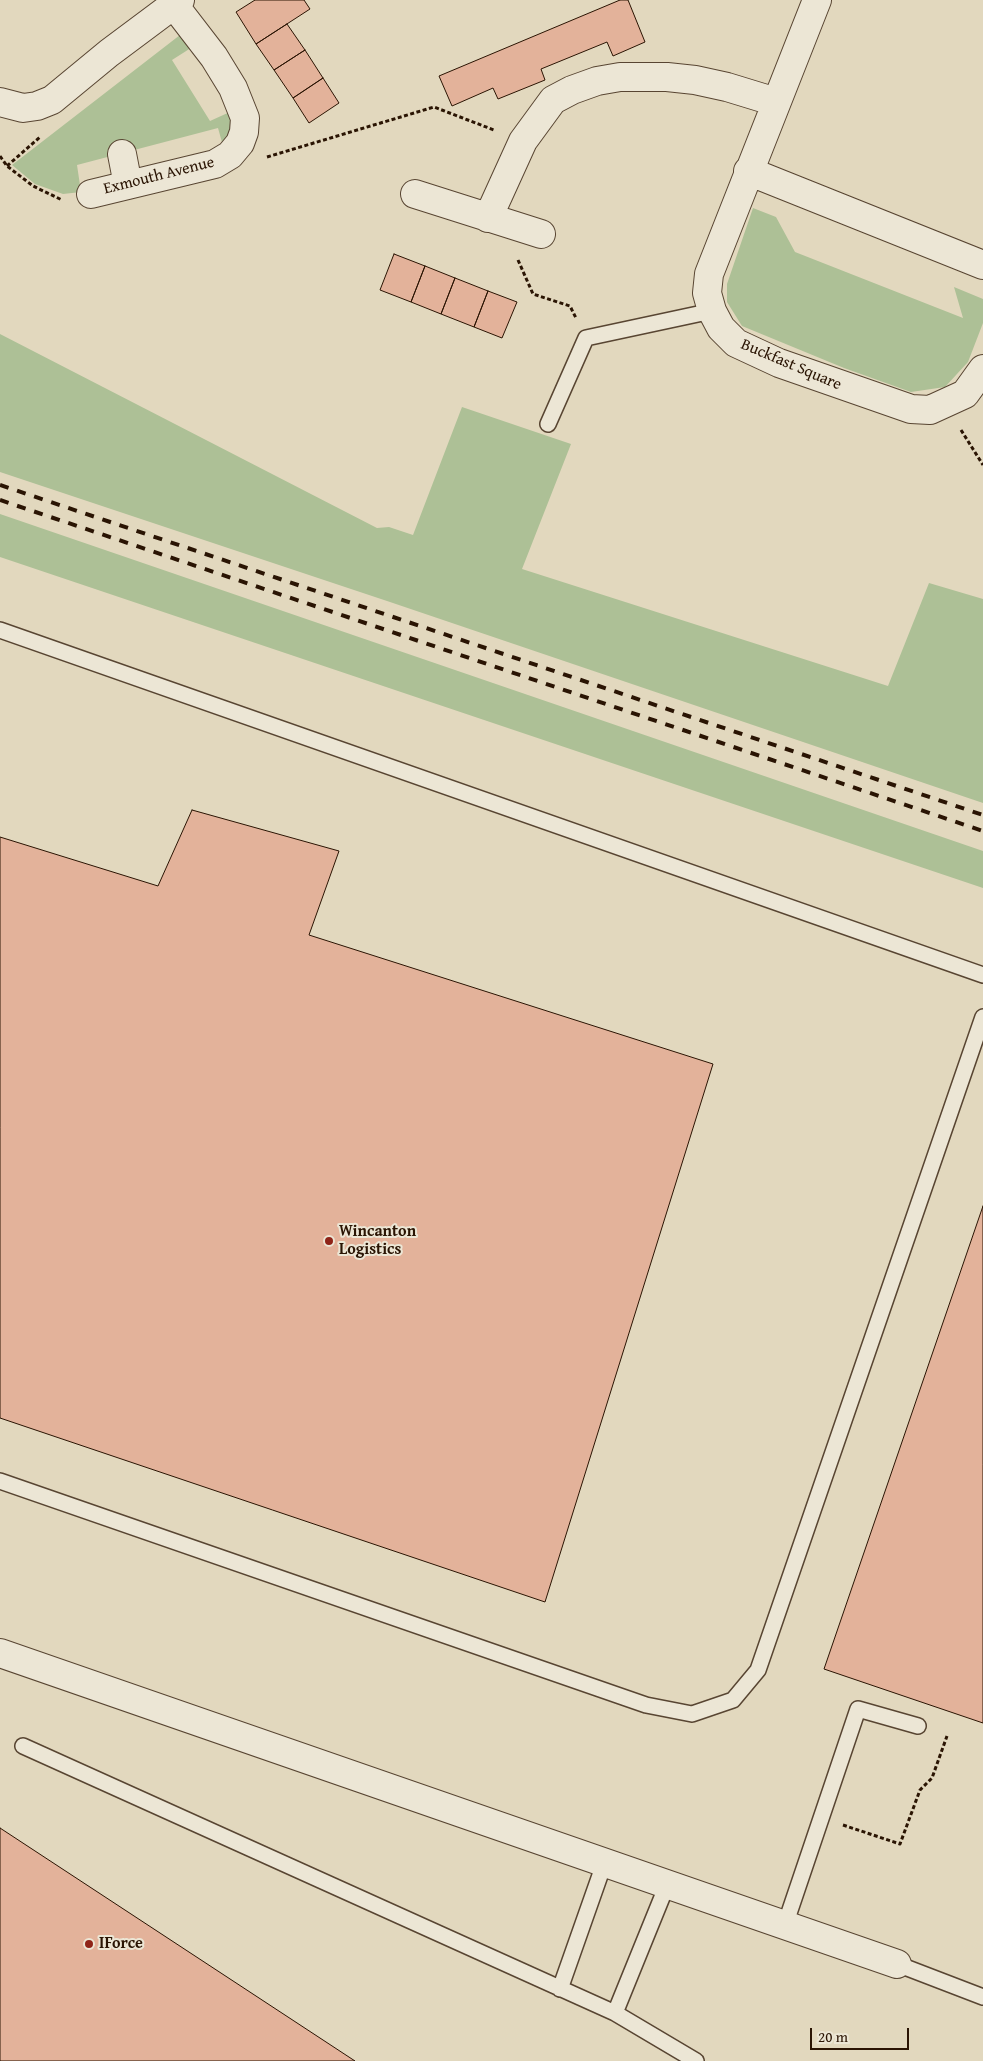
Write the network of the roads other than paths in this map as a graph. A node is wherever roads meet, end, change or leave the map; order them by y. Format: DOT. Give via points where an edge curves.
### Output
graph roads {
  1 [pos="817,0"];
  2 [pos="177,2"];
  3 [pos="0,102"];
  4 [pos="776,102"];
  5 [pos="122,154"];
  6 [pos="748,171"];
  7 [pos="128,185"];
  8 [pos="91,194"];
  9 [pos="415,194"];
  10 [pos="494,220"];
  11 [pos="541,234"];
  12 [pos="983,265"];
  13 [pos="712,311"];
  14 [pos="983,369"];
  15 [pos="548,424"];
  16 [pos="0,630"];
  17 [pos="983,975"];
  18 [pos="983,1017"];
  19 [pos="0,1481"];
  20 [pos="0,1653"];
  21 [pos="918,1726"];
  22 [pos="23,1746"];
  23 [pos="604,1864"];
  24 [pos="667,1885"];
  25 [pos="785,1926"];
  26 [pos="897,1964"];
  27 [pos="560,1989"];
  28 [pos="983,1998"];
  29 [pos="615,2013"];
  30 [pos="696,2061"];
  1 -- 4 [label="street, Buckfast Square"];
  2 -- 3 [label="street, Exmouth Avenue" via="52,100 23,108"];
  2 -- 7 [label="street, Exmouth Avenue" via="214,57 241,106 245,118 244,132 230,155 216,164"];
  4 -- 6 [label="street, Buckfast Square"];
  4 -- 10 [label="street" via="695,80 667,77 597,81 572,90 553,100 523,141"];
  5 -- 7 [label="street"];
  6 -- 12 [label="street"];
  6 -- 13 [label="street, Buckfast Square" via="709,274 707,293"];
  7 -- 8 [label="street, Exmouth Avenue"];
  9 -- 10 [label="street"];
  10 -- 11 [label="street"];
  13 -- 14 [label="street, Buckfast Square" via="721,328 736,343 779,363 911,410 930,410 965,394"];
  13 -- 15 [label="lane" via="586,338"];
  16 -- 17 [label="lane"];
  18 -- 19 [label="lane" via="758,1670 733,1700 692,1714 646,1705"];
  20 -- 23 [label="street"];
  21 -- 25 [label="lane" via="858,1709"];
  22 -- 27 [label="lane"];
  23 -- 24 [label="street"];
  23 -- 27 [label="lane"];
  24 -- 25 [label="street"];
  24 -- 29 [label="lane"];
  25 -- 26 [label="street"];
  26 -- 28 [label="lane"];
  27 -- 29 [label="lane"];
  29 -- 30 [label="lane"];
}
